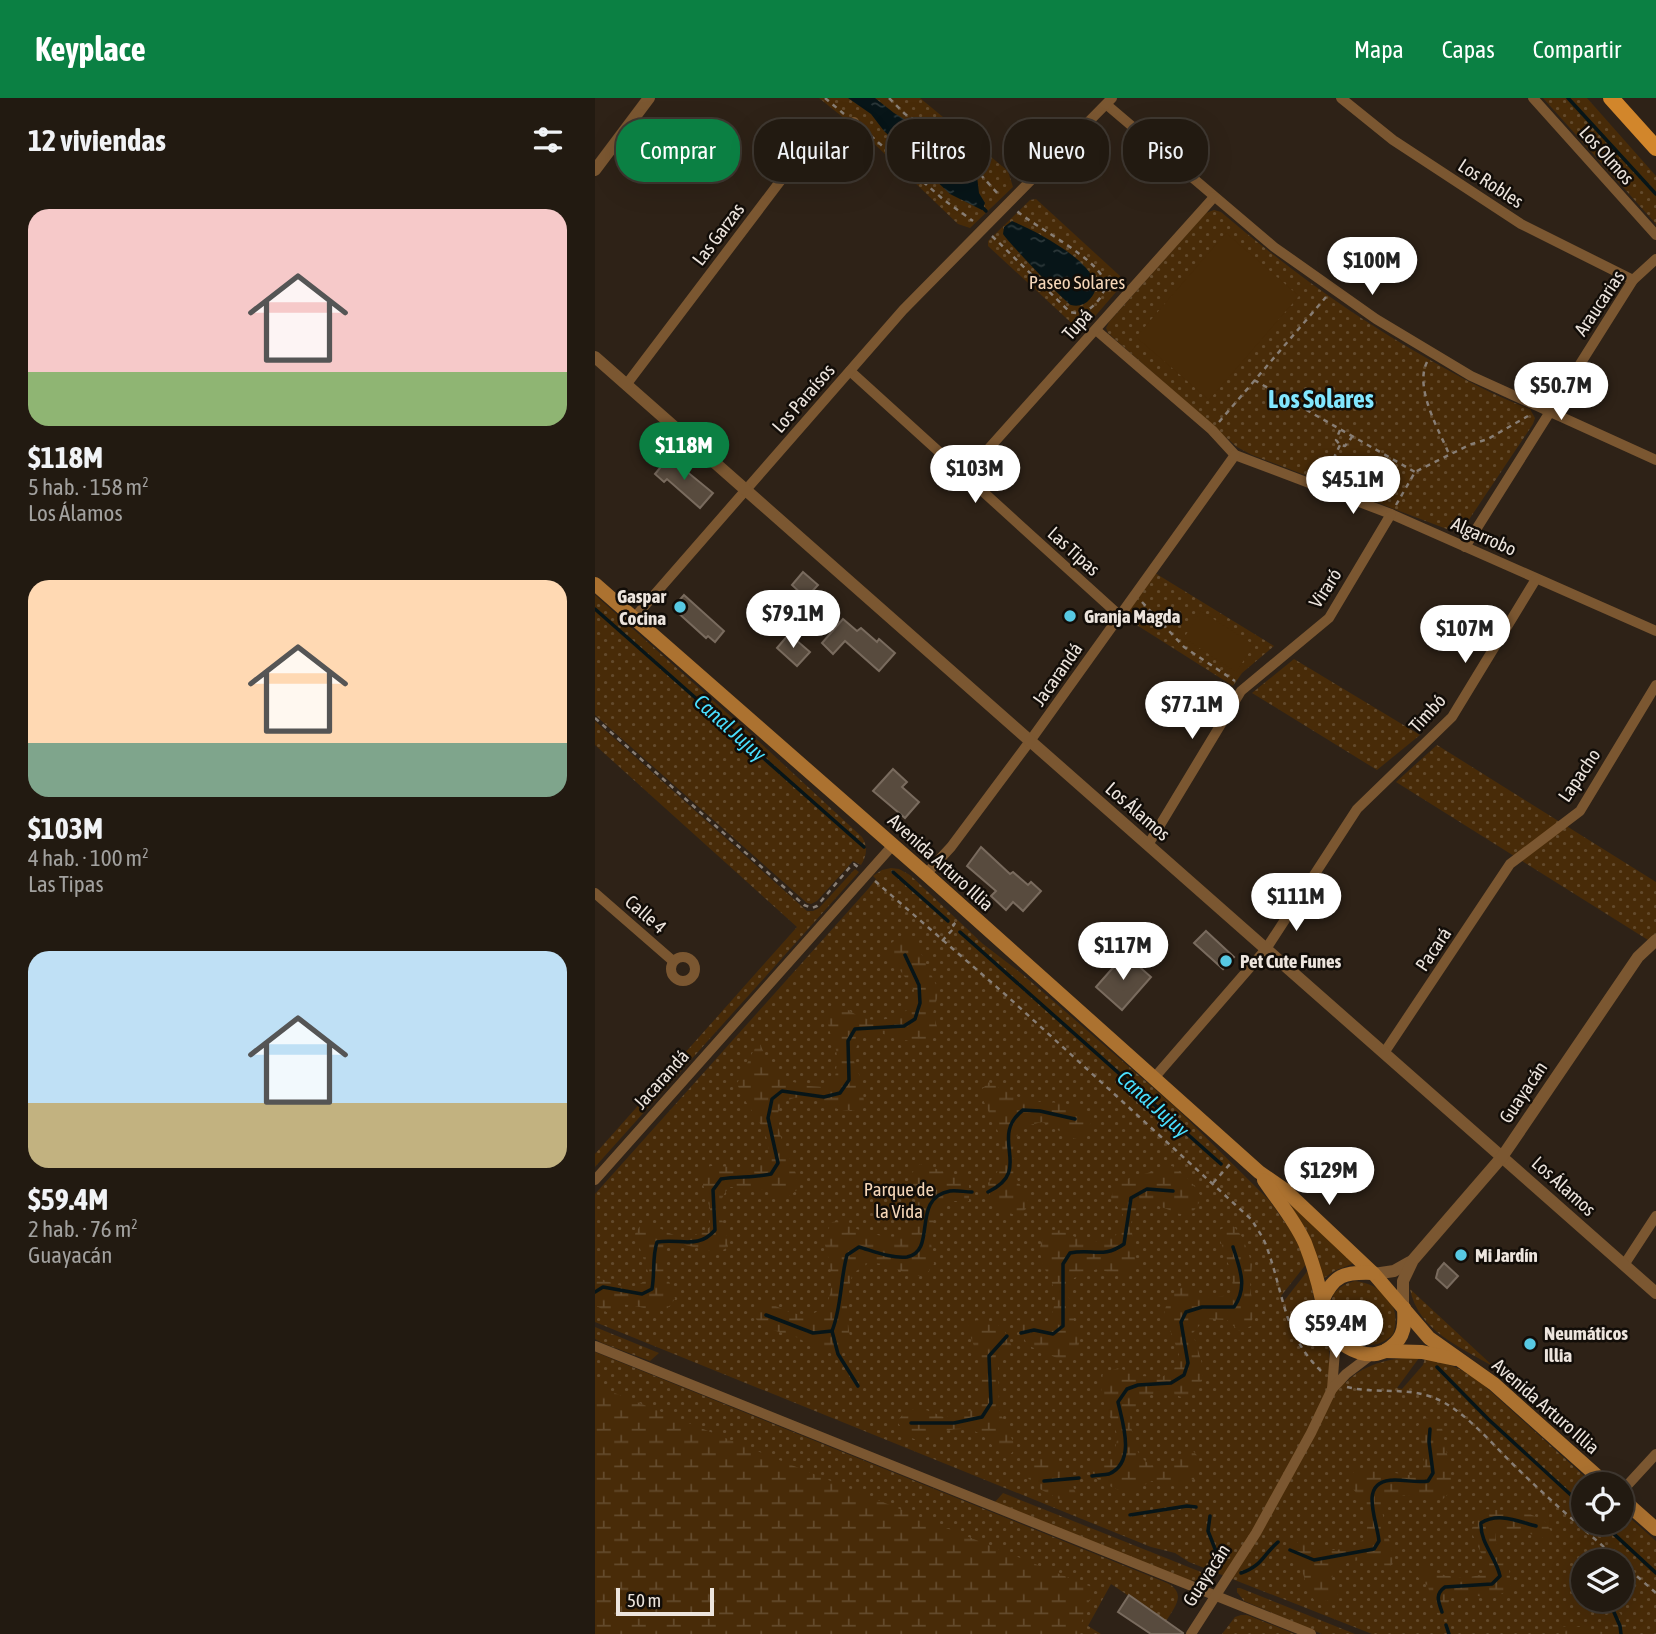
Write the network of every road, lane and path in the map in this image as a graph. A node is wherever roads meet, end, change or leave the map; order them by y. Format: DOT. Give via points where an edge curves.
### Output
graph roads {
  1 [pos="649,98"];
  2 [pos="825,98"];
  3 [pos="889,98"];
  4 [pos="1341,98"];
  5 [pos="1533,98"];
  6 [pos="1611,98"];
  7 [pos="1109,102"];
  8 [pos="850,119"];
  9 [pos="873,139"];
  10 [pos="1656,148"];
  11 [pos="595,170"];
  12 [pos="780,182"];
  13 [pos="1213,197"];
  14 [pos="1006,205"];
  15 [pos="983,228"];
  16 [pos="1656,235"];
  17 [pos="1656,259"];
  18 [pos="1633,280"];
  19 [pos="1332,290"];
  20 [pos="1095,330"];
  21 [pos="1431,353"];
  22 [pos="595,357"];
  23 [pos="850,371"];
  24 [pos="1254,380"];
  25 [pos="626,385"];
  26 [pos="1549,412"];
  27 [pos="1212,430"];
  28 [pos="1340,430"];
  29 [pos="1352,437"];
  30 [pos="1339,445"];
  31 [pos="1235,454"];
  32 [pos="1449,454"];
  33 [pos="1656,460"];
  34 [pos="1415,472"];
  35 [pos="965,475"];
  36 [pos="1321,486"];
  37 [pos="746,490"];
  38 [pos="1391,514"];
  39 [pos="1465,547"];
  40 [pos="1536,579"];
  41 [pos="595,584"];
  42 [pos="1133,597"];
  43 [pos="1120,615"];
  44 [pos="634,618"];
  45 [pos="1656,631"];
  46 [pos="1656,685"];
  47 [pos="1241,691"];
  48 [pos="595,718"];
  49 [pos="1030,741"];
  50 [pos="893,845"];
  51 [pos="1148,845"];
  52 [pos="1510,864"];
  53 [pos="867,874"];
  54 [pos="926,874"];
  55 [pos="595,893"];
  56 [pos="953,925"];
  57 [pos="1656,940"];
  58 [pos="942,941"];
  59 [pos="1266,949"];
  60 [pos="673,961"];
  61 [pos="1384,1053"];
  62 [pos="1154,1078"];
  63 [pos="1239,1154"];
  64 [pos="1502,1157"];
  65 [pos="1259,1172"];
  66 [pos="595,1180"];
  67 [pos="1213,1183"];
  68 [pos="1656,1216"];
  69 [pos="1413,1260"];
  70 [pos="1624,1265"];
  71 [pos="1374,1274"];
  72 [pos="1656,1293"];
  73 [pos="1322,1301"];
  74 [pos="1404,1307"];
  75 [pos="1327,1325"];
  76 [pos="595,1346"];
  77 [pos="1385,1351"];
  78 [pos="1371,1355"];
  79 [pos="1460,1360"];
  80 [pos="1324,1374"];
  81 [pos="1348,1388"];
  82 [pos="1332,1389"];
  83 [pos="1656,1454"];
  84 [pos="1592,1472"];
  85 [pos="1634,1478"];
  86 [pos="1634,1510"];
  87 [pos="1656,1529"];
  88 [pos="1606,1549"];
  89 [pos="1634,1574"];
  90 [pos="1656,1593"];
  91 [pos="1215,1595"];
  92 [pos="1191,1634"];
  93 [pos="1311,1634"];
  1 -- 11 [label="street"];
  2 -- 8 [label="path"];
  3 -- 14 [label="path" via="905,114 952,143"];
  4 -- 18 [label="street, Los Robles" via="1393,140 1521,224"];
  5 -- 16 [label="street, Los Olmos"];
  6 -- 10 [label="main road"];
  7 -- 13 [label="street"];
  7 -- 14 [label="street, Los Paraísos"];
  9 -- 15 [label="path" via="944,201"];
  12 -- 25 [label="street, Las Garzas"];
  13 -- 19 [label="street"];
  13 -- 20 [label="street, Tupá"];
  14 -- 15 [label="street, Los Paraísos"];
  14 -- 15 [label="path" via="1050,232 1104,279 1097,302 1087,312 1070,312"];
  15 -- 23 [label="street, Los Paraísos"];
  17 -- 18 [label="street, Araucarias"];
  18 -- 26 [label="street, Araucarias"];
  19 -- 21 [label="street"];
  19 -- 24 [label="path"];
  20 -- 27 [label="street, Algarrobo"];
  20 -- 35 [label="street, Tupá"];
  21 -- 26 [label="street"];
  21 -- 32 [label="path" via="1422,378"];
  22 -- 25 [label="street, Los Álamos"];
  23 -- 35 [label="street, Las Tipas"];
  23 -- 37 [label="street, Los Paraísos"];
  24 -- 27 [label="path"];
  24 -- 28 [label="path"];
  25 -- 37 [label="street, Los Álamos"];
  26 -- 32 [label="path" via="1526,416 1488,439"];
  26 -- 33 [label="street"];
  26 -- 39 [label="street, Araucarias"];
  27 -- 31 [label="street, Algarrobo"];
  28 -- 29 [label="path"];
  28 -- 30 [label="path"];
  29 -- 30 [label="path" via="1345,446"];
  29 -- 34 [label="path"];
  30 -- 36 [label="path"];
  31 -- 36 [label="street, Algarrobo"];
  31 -- 42 [label="street, Jacarandá"];
  32 -- 34 [label="path"];
  34 -- 38 [label="path"];
  35 -- 43 [label="street, Las Tipas"];
  36 -- 38 [label="street, Algarrobo"];
  37 -- 44 [label="street, Los Paraísos"];
  37 -- 49 [label="street, Los Álamos"];
  38 -- 39 [label="street, Algarrobo"];
  38 -- 47 [label="street, Viraró" via="1329,618"];
  39 -- 40 [label="street, Algarrobo"];
  40 -- 45 [label="street, Algarrobo"];
  40 -- 59 [label="street, Timbó" via="1452,717 1357,809"];
  41 -- 44 [label="main road, Avenida Arturo Illia"];
  42 -- 43 [label="street, Jacarandá"];
  42 -- 47 [label="path" via="1184,647 1228,674"];
  43 -- 49 [label="street, Jacarandá"];
  44 -- 50 [label="main road, Avenida Arturo Illia"];
  46 -- 52 [label="street, Lapacho" via="1580,811"];
  47 -- 51 [label="street"];
  48 -- 53 [label="path" via="804,905 817,905 853,864"];
  49 -- 51 [label="street, Los Álamos"];
  49 -- 54 [label="street, Jacarandá"];
  50 -- 53 [label="street, Jacarandá"];
  50 -- 54 [label="main road, Avenida Arturo Illia"];
  51 -- 59 [label="street, Los Álamos"];
  52 -- 61 [label="street, Pacará"];
  53 -- 58 [label="path"];
  53 -- 66 [label="street, Jacarandá"];
  54 -- 62 [label="main road, Avenida Arturo Illia"];
  55 -- 60 [label="street, Calle 4"];
  56 -- 58 [label="path"];
  57 -- 64 [label="street, Guayacán" via="1638,957"];
  58 -- 67 [label="path"];
  59 -- 61 [label="street, Los Álamos"];
  59 -- 62 [label="street, Timbó"];
  61 -- 64 [label="street, Los Álamos"];
  62 -- 63 [label="main road, Avenida Arturo Illia"];
  63 -- 65 [label="main road, Avenida Arturo Illia"];
  63 -- 67 [label="path"];
  64 -- 69 [label="street, Guayacán"];
  64 -- 70 [label="street, Los Álamos"];
  65 -- 71 [label="main road, Avenida Arturo Illia" via="1285,1190"];
  65 -- 73 [label="main road, Avenida Arturo Illia" via="1299,1230"];
  67 -- 80 [label="path" via="1252,1220 1262,1237 1287,1320 1297,1341"];
  68 -- 70 [label="street"];
  69 -- 71 [label="street, Guayacán" via="1394,1271"];
  69 -- 74 [label="street, Guayacán" via="1403,1281"];
  70 -- 72 [label="street, Los Álamos"];
  71 -- 73 [label="main road" via="1339,1277"];
  71 -- 74 [label="main road"];
  73 -- 75 [label="main road"];
  74 -- 77 [label="main road" via="1404,1330"];
  74 -- 79 [label="main road, Avenida Arturo Illia" via="1429,1338"];
  75 -- 78 [label="main road" via="1350,1349"];
  75 -- 82 [label="street, Guayacán" via="1335,1351"];
  76 -- 91 [label="street"];
  77 -- 78 [label="main road"];
  77 -- 79 [label="main road, Avenida Arturo Illia"];
  78 -- 82 [label="street, Guayacán"];
  79 -- 84 [label="main road, Avenida Arturo Illia" via="1494,1384"];
  81 -- 88 [label="path" via="1411,1392 1453,1408"];
  82 -- 91 [label="street, Guayacán" via="1285,1483"];
  83 -- 85 [label="street"];
  86 -- 87 [label="main road"];
  89 -- 90 [label="path"];
  91 -- 92 [label="street, Guayacán"];
  91 -- 93 [label="street"];
}
